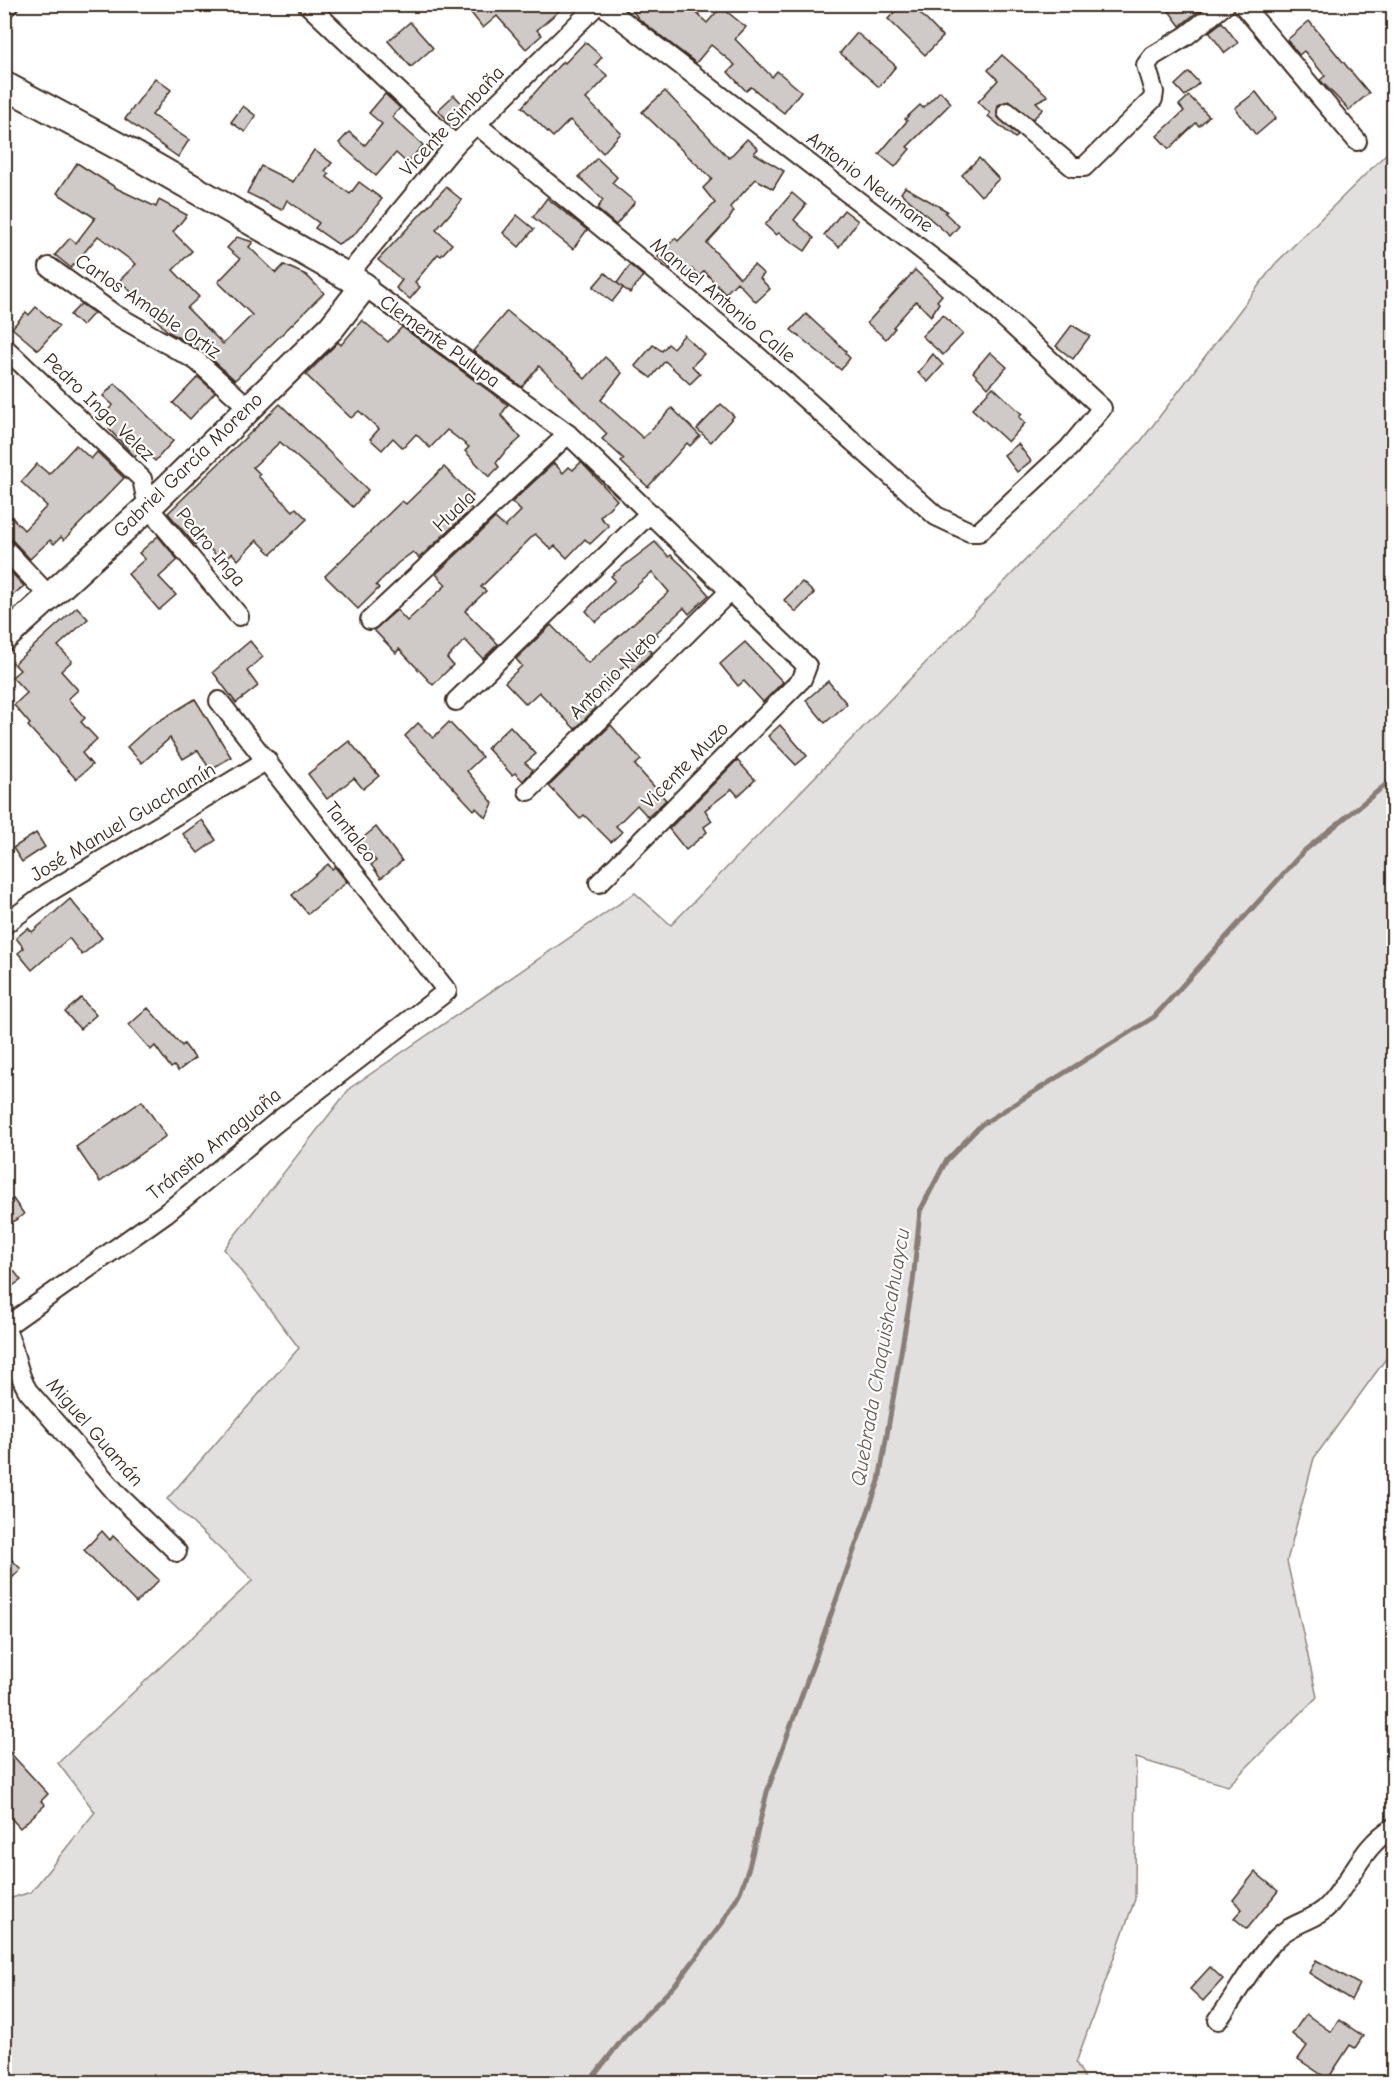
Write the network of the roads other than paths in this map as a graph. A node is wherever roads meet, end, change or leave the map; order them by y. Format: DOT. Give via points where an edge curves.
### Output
graph roads {
  1 [pos="9,4"];
  2 [pos="600,4"];
  3 [pos="1226,4"];
  4 [pos="1242,4"];
  5 [pos="309,7"];
  6 [pos="4,9"];
  7 [pos="8,93"];
  8 [pos="1007,112"];
  9 [pos="476,124"];
  10 [pos="1357,141"];
  11 [pos="454,145"];
  12 [pos="49,267"];
  13 [pos="356,281"];
  14 [pos="4,347"];
  15 [pos="248,407"];
  16 [pos="568,434"];
  17 [pos="148,507"];
  18 [pos="650,513"];
  19 [pos="936,516"];
  20 [pos="4,548"];
  21 [pos="730,591"];
  22 [pos="49,596"];
  23 [pos="239,616"];
  24 [pos="370,620"];
  25 [pos="4,638"];
  26 [pos="802,679"];
  27 [pos="219,701"];
  28 [pos="456,701"];
  29 [pos="267,760"];
  30 [pos="528,791"];
  31 [pos="599,883"];
  32 [pos="4,926"];
  33 [pos="447,992"];
  34 [pos="5,1327"];
  35 [pos="7,1348"];
  36 [pos="177,1552"];
  37 [pos="1394,1827"];
  38 [pos="1218,2020"];
  1 -- 6 [label="street"];
  2 -- 9 [label="street, Vicente Simbaña"];
  2 -- 19 [label="street, Antonio Neumane" via="973,289 1102,408 1069,448 979,532 970,532"];
  3 -- 8 [label="street" via="1153,56 1146,65 1155,92 1153,99 1084,167 1073,167"];
  4 -- 10 [label="street"];
  5 -- 11 [label="street"];
  7 -- 13 [label="street, Clemente Pulupa"];
  9 -- 11 [label="street, Vicente Simbaña"];
  9 -- 19 [label="street, Manuel Antonio Calle" via="754,353"];
  11 -- 13 [label="street, Vicente Simbaña"];
  12 -- 15 [label="street, Carlos Amable Ortiz" via="114,314 197,362"];
  13 -- 15 [label="street, Gabriel García Moreno" via="333,327"];
  13 -- 16 [label="street, Clemente Pulupa"];
  14 -- 17 [label="street, Pedro Inga Velez" via="142,479"];
  15 -- 17 [label="street, Gabriel García Moreno"];
  16 -- 18 [label="street, Clemente Pulupa"];
  16 -- 24 [label="street, Huala"];
  17 -- 22 [label="street, Gabriel García Moreno"];
  17 -- 23 [label="street, Pedro Inga"];
  18 -- 21 [label="street, Clemente Pulupa"];
  18 -- 28 [label="street"];
  20 -- 22 [label="street"];
  21 -- 26 [label="street, Clemente Pulupa" via="807,666"];
  21 -- 30 [label="street, Antonio Nieto"];
  22 -- 25 [label="street, Gabriel García Moreno"];
  26 -- 31 [label="street, Vicente Muzo"];
  27 -- 29 [label="street, Tantaleo"];
  29 -- 32 [label="street, José Manuel Guachamín" via="46,894"];
  29 -- 33 [label="street, Tantaleo"];
  33 -- 34 [label="street, Tránsito Amaguaña" via="278,1121 166,1213"];
  34 -- 35 [label="street, Miguel Guamán"];
  35 -- 36 [label="street, Miguel Guamán" via="28,1391 118,1495"];
  37 -- 38 [label="street" via="1363,1853 1348,1880 1318,1916 1277,1937"];
}
